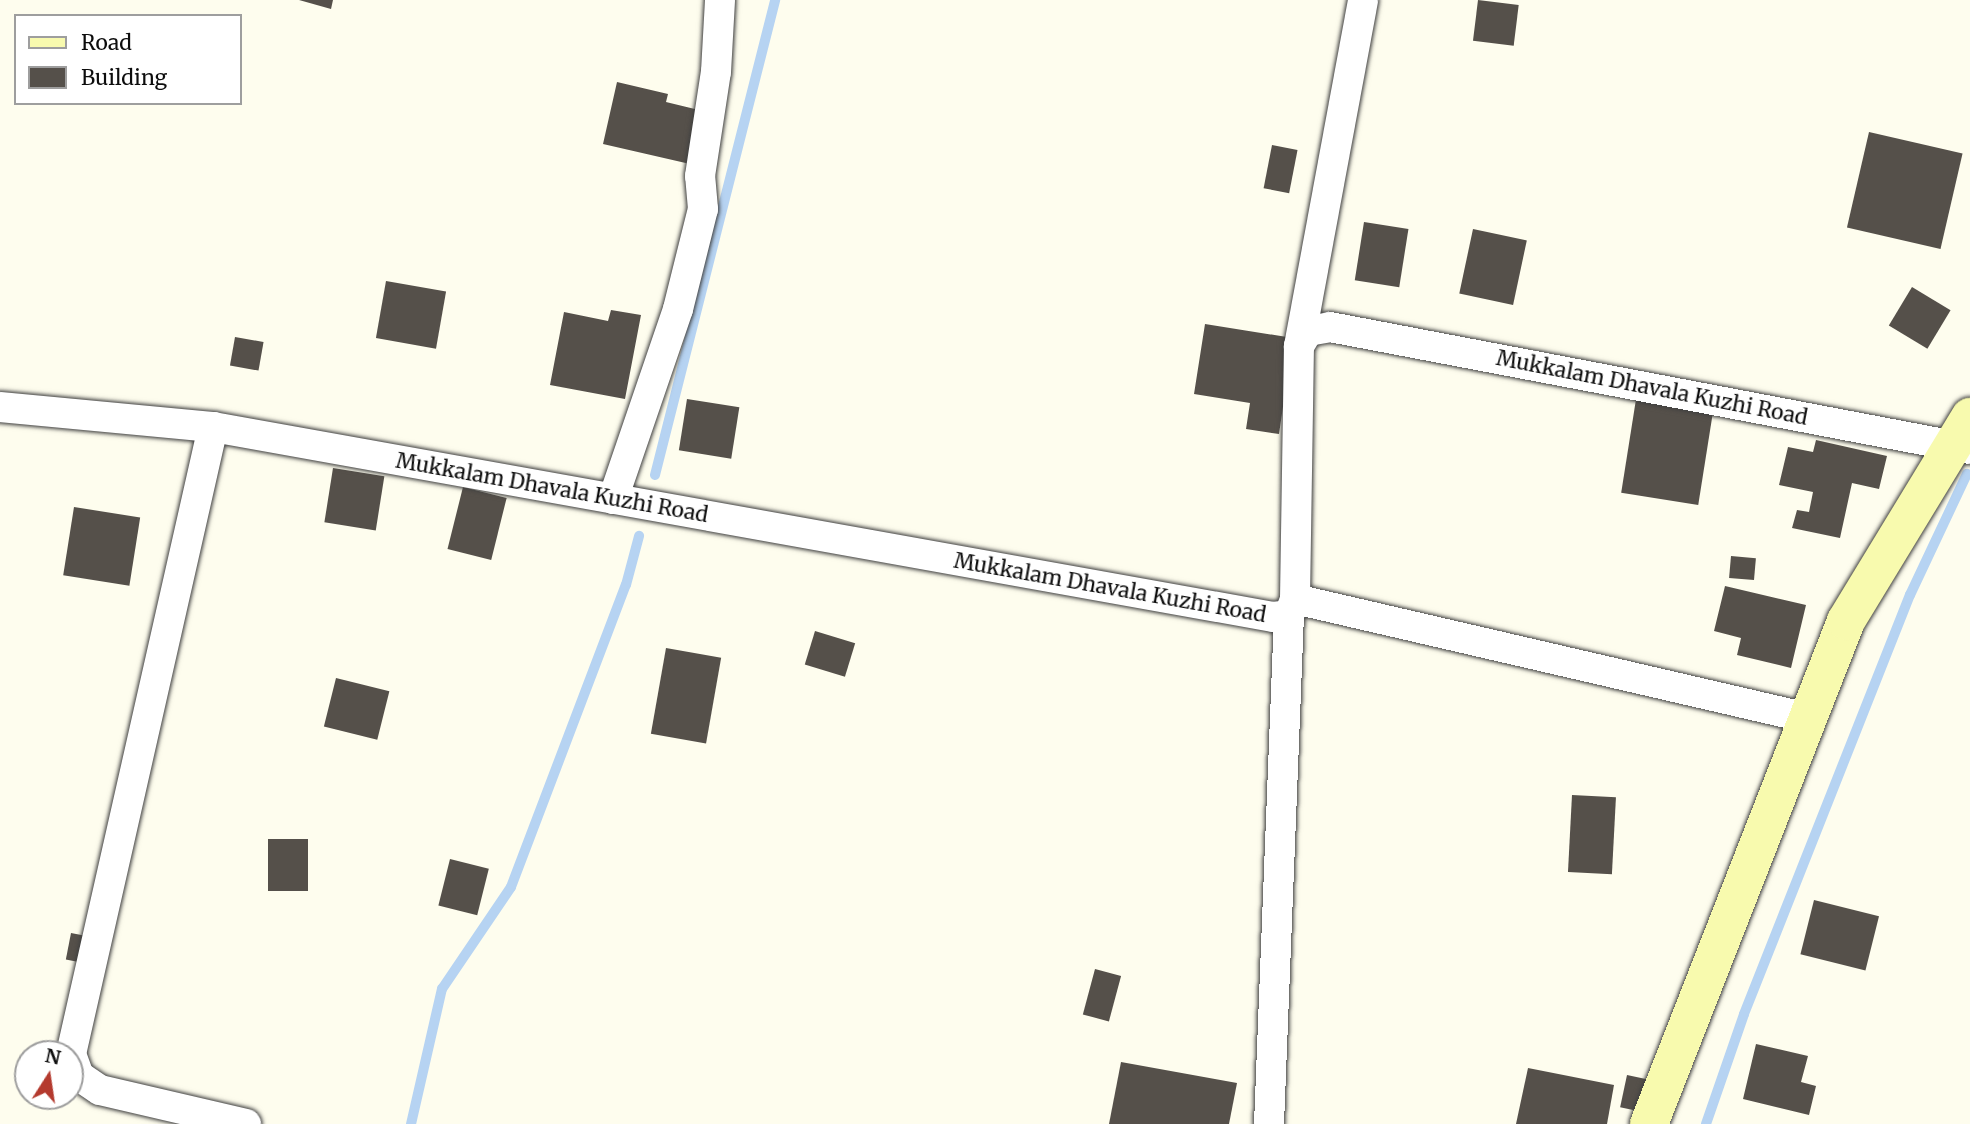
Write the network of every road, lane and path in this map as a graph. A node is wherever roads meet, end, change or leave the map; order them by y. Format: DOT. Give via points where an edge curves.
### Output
graph roads {
  1 [pos="720,0"];
  2 [pos="1363,0"];
  3 [pos="1299,346"];
  4 [pos="0,407"];
  5 [pos="213,427"];
  6 [pos="1964,437"];
  7 [pos="613,499"];
  8 [pos="1292,607"];
  9 [pos="1808,718"];
  10 [pos="246,1124"];
  11 [pos="1269,1124"];
  12 [pos="1649,1124"];
  1 -- 7 [label="street" via="716,72 700,176 703,209 678,309"];
  2 -- 3 [label="street"];
  3 -- 6 [label="street, Mukkalam Dhavala Kuzhi Road" via="1308,331 1330,327"];
  3 -- 8 [label="street, Mukkalam Dhavala Kuzhi Road"];
  4 -- 5 [label="street, Mukkalam Dhavala Kuzhi Road"];
  5 -- 7 [label="street, Mukkalam Dhavala Kuzhi Road"];
  5 -- 10 [label="street" via="71,1055 79,1076 100,1090"];
  6 -- 9 [label="main road" via="1846,621"];
  7 -- 8 [label="street, Mukkalam Dhavala Kuzhi Road" via="1273,617"];
  8 -- 9 [label="street"];
  8 -- 11 [label="street"];
  9 -- 12 [label="main road"];
}
